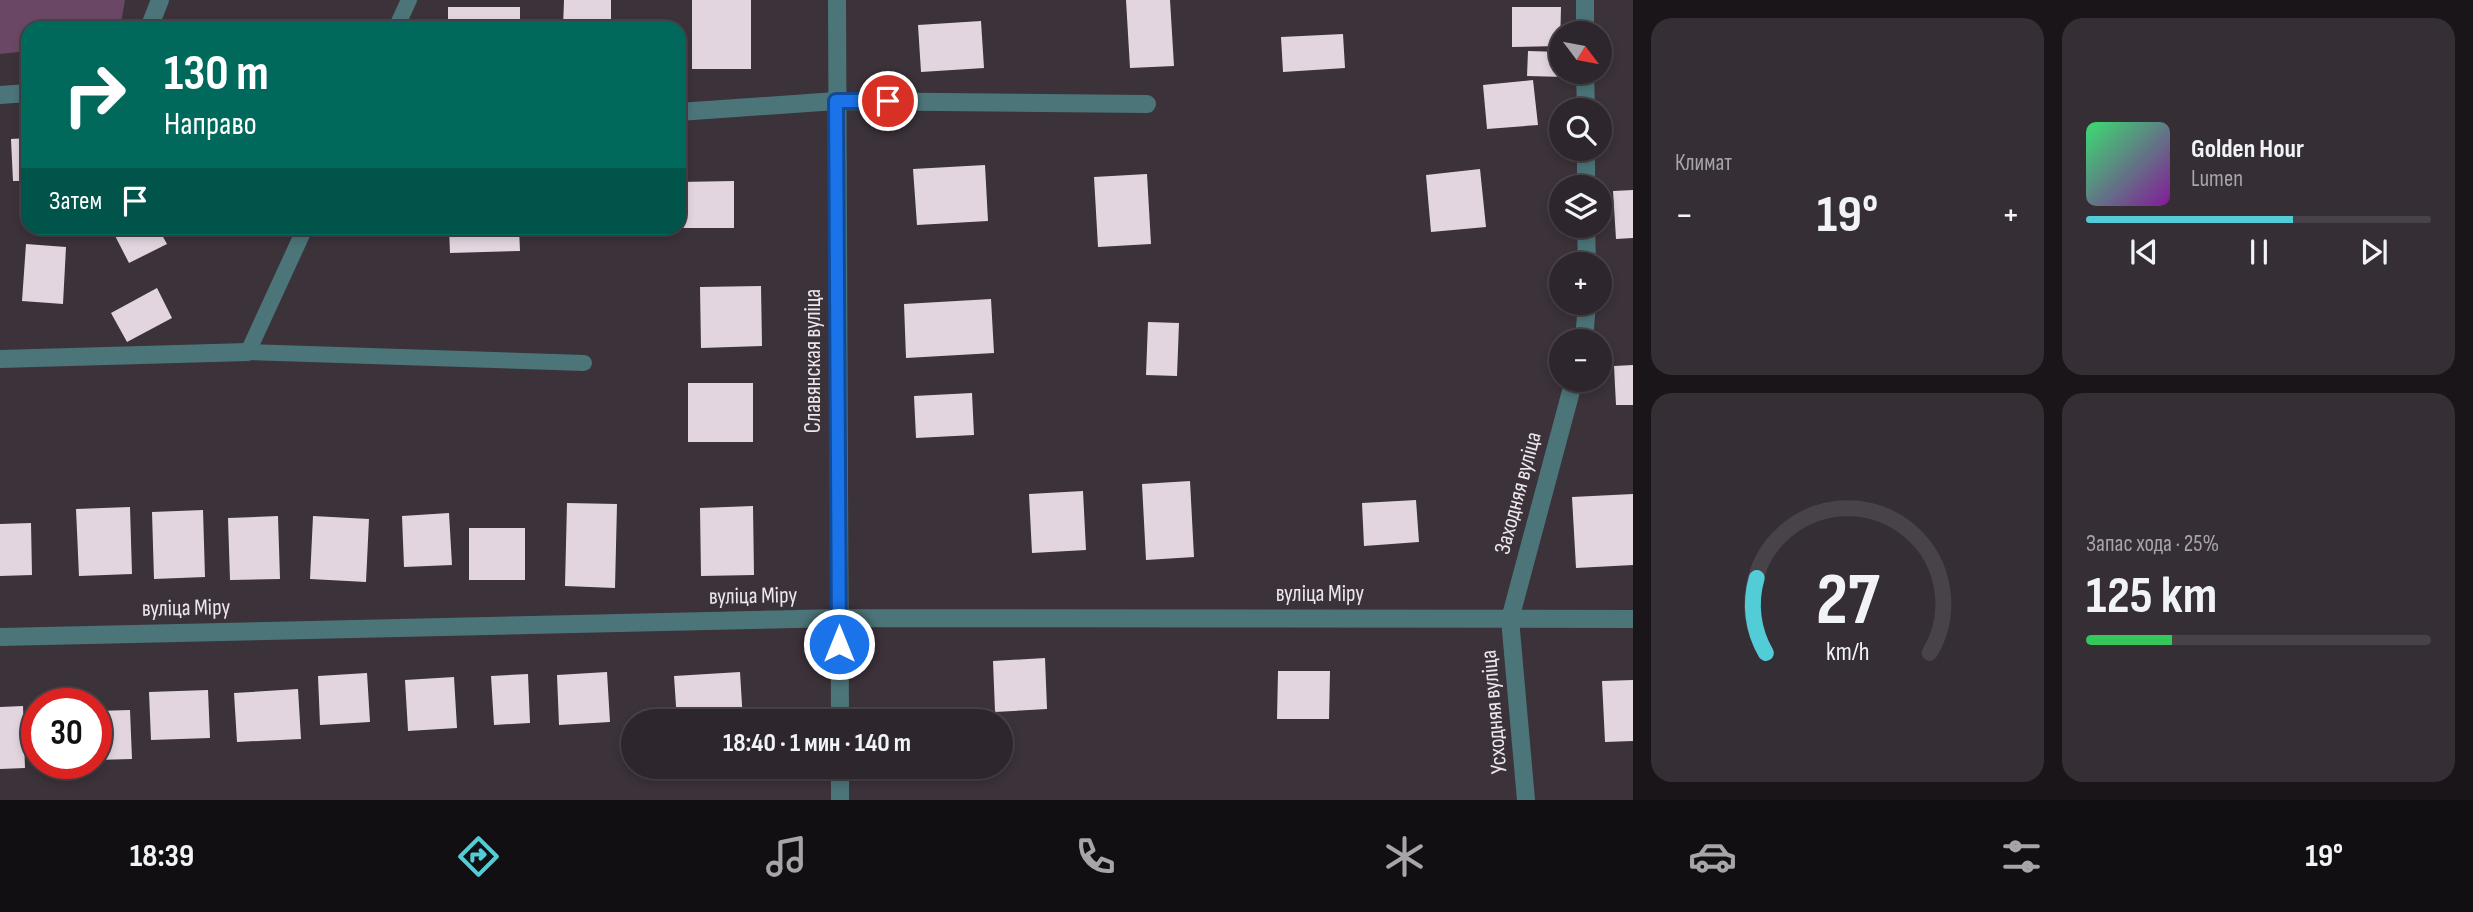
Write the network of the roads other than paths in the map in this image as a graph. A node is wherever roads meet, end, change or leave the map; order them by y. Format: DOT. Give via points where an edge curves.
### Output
graph roads {
  1 [pos="160,0"];
  2 [pos="409,0"];
  3 [pos="837,0"];
  4 [pos="1585,0"];
  5 [pos="152,21"];
  6 [pos="399,21"];
  7 [pos="1585,21"];
  8 [pos="21,94"];
  9 [pos="0,95"];
  10 [pos="836,101"];
  11 [pos="1147,104"];
  12 [pos="686,112"];
  13 [pos="302,235"];
  14 [pos="248,352"];
  15 [pos="0,359"];
  16 [pos="584,363"];
  17 [pos="1571,392"];
  18 [pos="839,618"];
  19 [pos="1510,619"];
  20 [pos="1633,619"];
  21 [pos="0,637"];
  22 [pos="840,709"];
  23 [pos="840,779"];
  24 [pos="840,800"];
  25 [pos="1526,800"];
  1 -- 5 [label="street"];
  2 -- 6 [label="lane"];
  3 -- 10 [label="street, Славянская вуліца"];
  4 -- 7 [label="street"];
  8 -- 9 [label="street"];
  10 -- 11 [label="street"];
  10 -- 12 [label="street"];
  10 -- 18 [label="street, Славянская вуліца"];
  13 -- 14 [label="lane"];
  14 -- 15 [label="street"];
  14 -- 16 [label="lane"];
  17 -- 19 [label="street, Заходняя вуліца"];
  18 -- 19 [label="street, вуліца Міру"];
  18 -- 21 [label="street, вуліца Міру"];
  18 -- 22 [label="street, Славянская вуліца"];
  19 -- 20 [label="street, вуліца Міру"];
  19 -- 25 [label="street, Усходняя вуліца"];
  23 -- 24 [label="street"];
}
